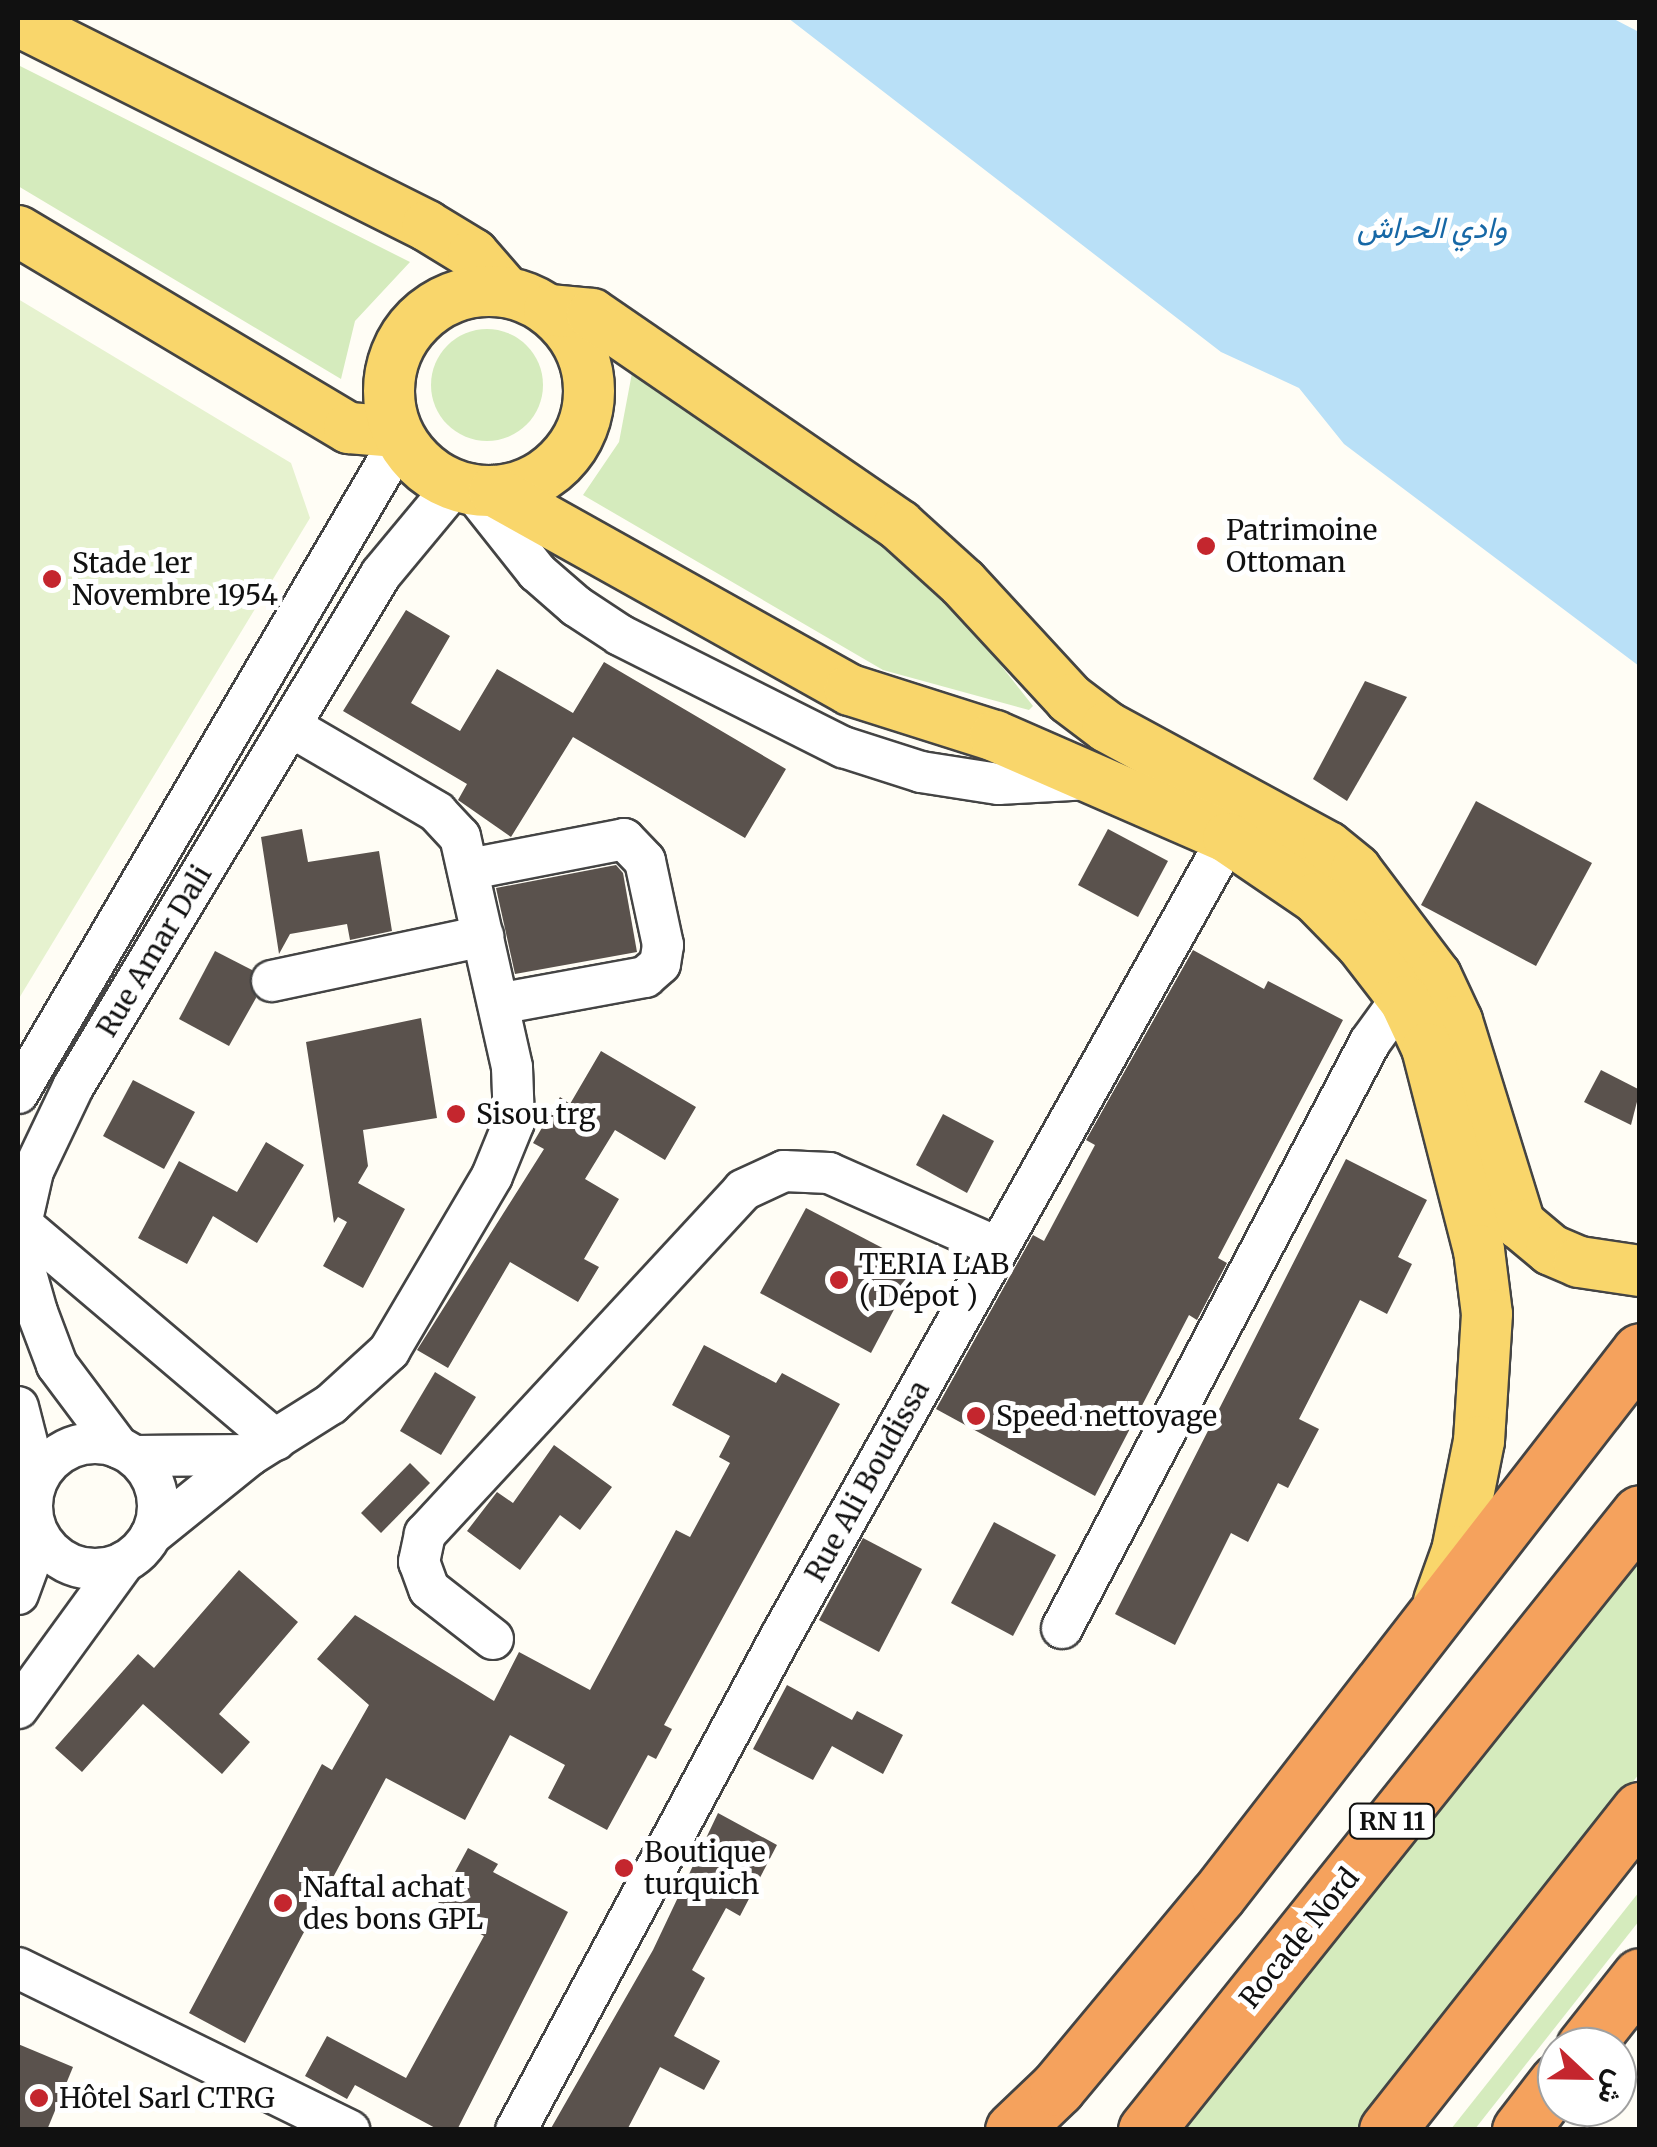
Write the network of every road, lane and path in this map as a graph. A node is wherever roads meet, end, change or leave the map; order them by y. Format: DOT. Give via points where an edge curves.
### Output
graph roads {
  1 [pos="18,21"];
  2 [pos="18,231"];
  3 [pos="527,301"];
  4 [pos="399,436"];
  5 [pos="474,489"];
  6 [pos="290,726"];
  7 [pos="1228,838"];
  8 [pos="470,869"];
  9 [pos="483,936"];
  10 [pos="272,981"];
  11 [pos="1421,989"];
  12 [pos="498,1004"];
  13 [pos="18,1093"];
  14 [pos="22,1224"];
  15 [pos="997,1247"];
  16 [pos="1640,1271"];
  17 [pos="1640,1351"];
  18 [pos="18,1407"];
  19 [pos="263,1448"];
  20 [pos="127,1452"];
  21 [pos="37,1481"];
  22 [pos="1640,1512"];
  23 [pos="39,1537"];
  24 [pos="137,1548"];
  25 [pos="18,1594"];
  26 [pos="1062,1628"];
  27 [pos="493,1639"];
  28 [pos="1409,1654"];
  29 [pos="18,1708"];
  30 [pos="1640,1810"];
  31 [pos="1218,1894"];
  32 [pos="18,1968"];
  33 [pos="1640,1976"];
  34 [pos="1600,2027"];
  35 [pos="1537,2108"];
  36 [pos="349,2130"];
  37 [pos="516,2130"];
  38 [pos="1013,2130"];
  39 [pos="1064,2130"];
  40 [pos="1146,2130"];
  41 [pos="1387,2130"];
  42 [pos="1520,2130"];
  1 -- 3 [label="main road" via="426,226"];
  2 -- 4 [label="main road" via="350,428"];
  3 -- 4 [label="main road" via="458,295 417,320 391,373"];
  3 -- 5 [label="main road" via="565,325 586,365 581,430 537,479"];
  3 -- 11 [label="main road" via="592,314 899,525 1070,699 1167,761 1328,848 1356,870"];
  4 -- 5 [label="main road" via="424,467"];
  4 -- 13 [label="street, Rue Amar Dali"];
  5 -- 6 [label="street, Rue Amar Dali" via="393,555"];
  5 -- 7 [label="main road" via="850,690 1104,779"];
  6 -- 8 [label="street" via="437,812 460,837"];
  6 -- 14 [label="street, Rue Amar Dali" via="54,1120 33,1171"];
  7 -- 11 [label="main road" via="1316,898"];
  7 -- 15 [label="street, Rue Ali Boudissa"];
  8 -- 9 [label="street"];
  8 -- 12 [label="street" via="624,838 645,861 663,945 660,964 645,978"];
  9 -- 10 [label="street"];
  9 -- 12 [label="street"];
  11 -- 16 [label="main road" via="1462,1036 1520,1224 1550,1250 1579,1262"];
  11 -- 26 [label="street" via="1370,1042"];
  11 -- 28 [label="main road" via="1470,1204 1487,1314 1471,1493 1438,1604"];
  12 -- 19 [label="street" via="516,1095 514,1122 492,1176 389,1351 361,1381"];
  14 -- 19 [label="street"];
  14 -- 20 [label="street, Rue Amar Dali" via="23,1263 57,1365"];
  15 -- 27 [label="street" via="829,1173 784,1171 743,1190 424,1534 418,1562 429,1589"];
  15 -- 37 [label="street, Rue Ali Boudissa"];
  17 -- 28 [label="highway"];
  18 -- 21 [label="street"];
  19 -- 20 [label="street"];
  19 -- 24 [label="street"];
  20 -- 21 [label="street" via="80,1444 62,1452"];
  20 -- 24 [label="street" via="157,1493"];
  21 -- 23 [label="street" via="32,1500"];
  22 -- 40 [label="highway, Rocade Nord / RN 11"];
  23 -- 24 [label="street" via="68,1564 105,1568"];
  23 -- 25 [label="street"];
  24 -- 29 [label="street"];
  28 -- 31 [label="highway"];
  30 -- 41 [label="highway"];
  31 -- 38 [label="highway" via="1057,2088"];
  31 -- 39 [label="highway"];
  32 -- 36 [label="street"];
  33 -- 34 [label="highway"];
  35 -- 42 [label="highway"];
}
